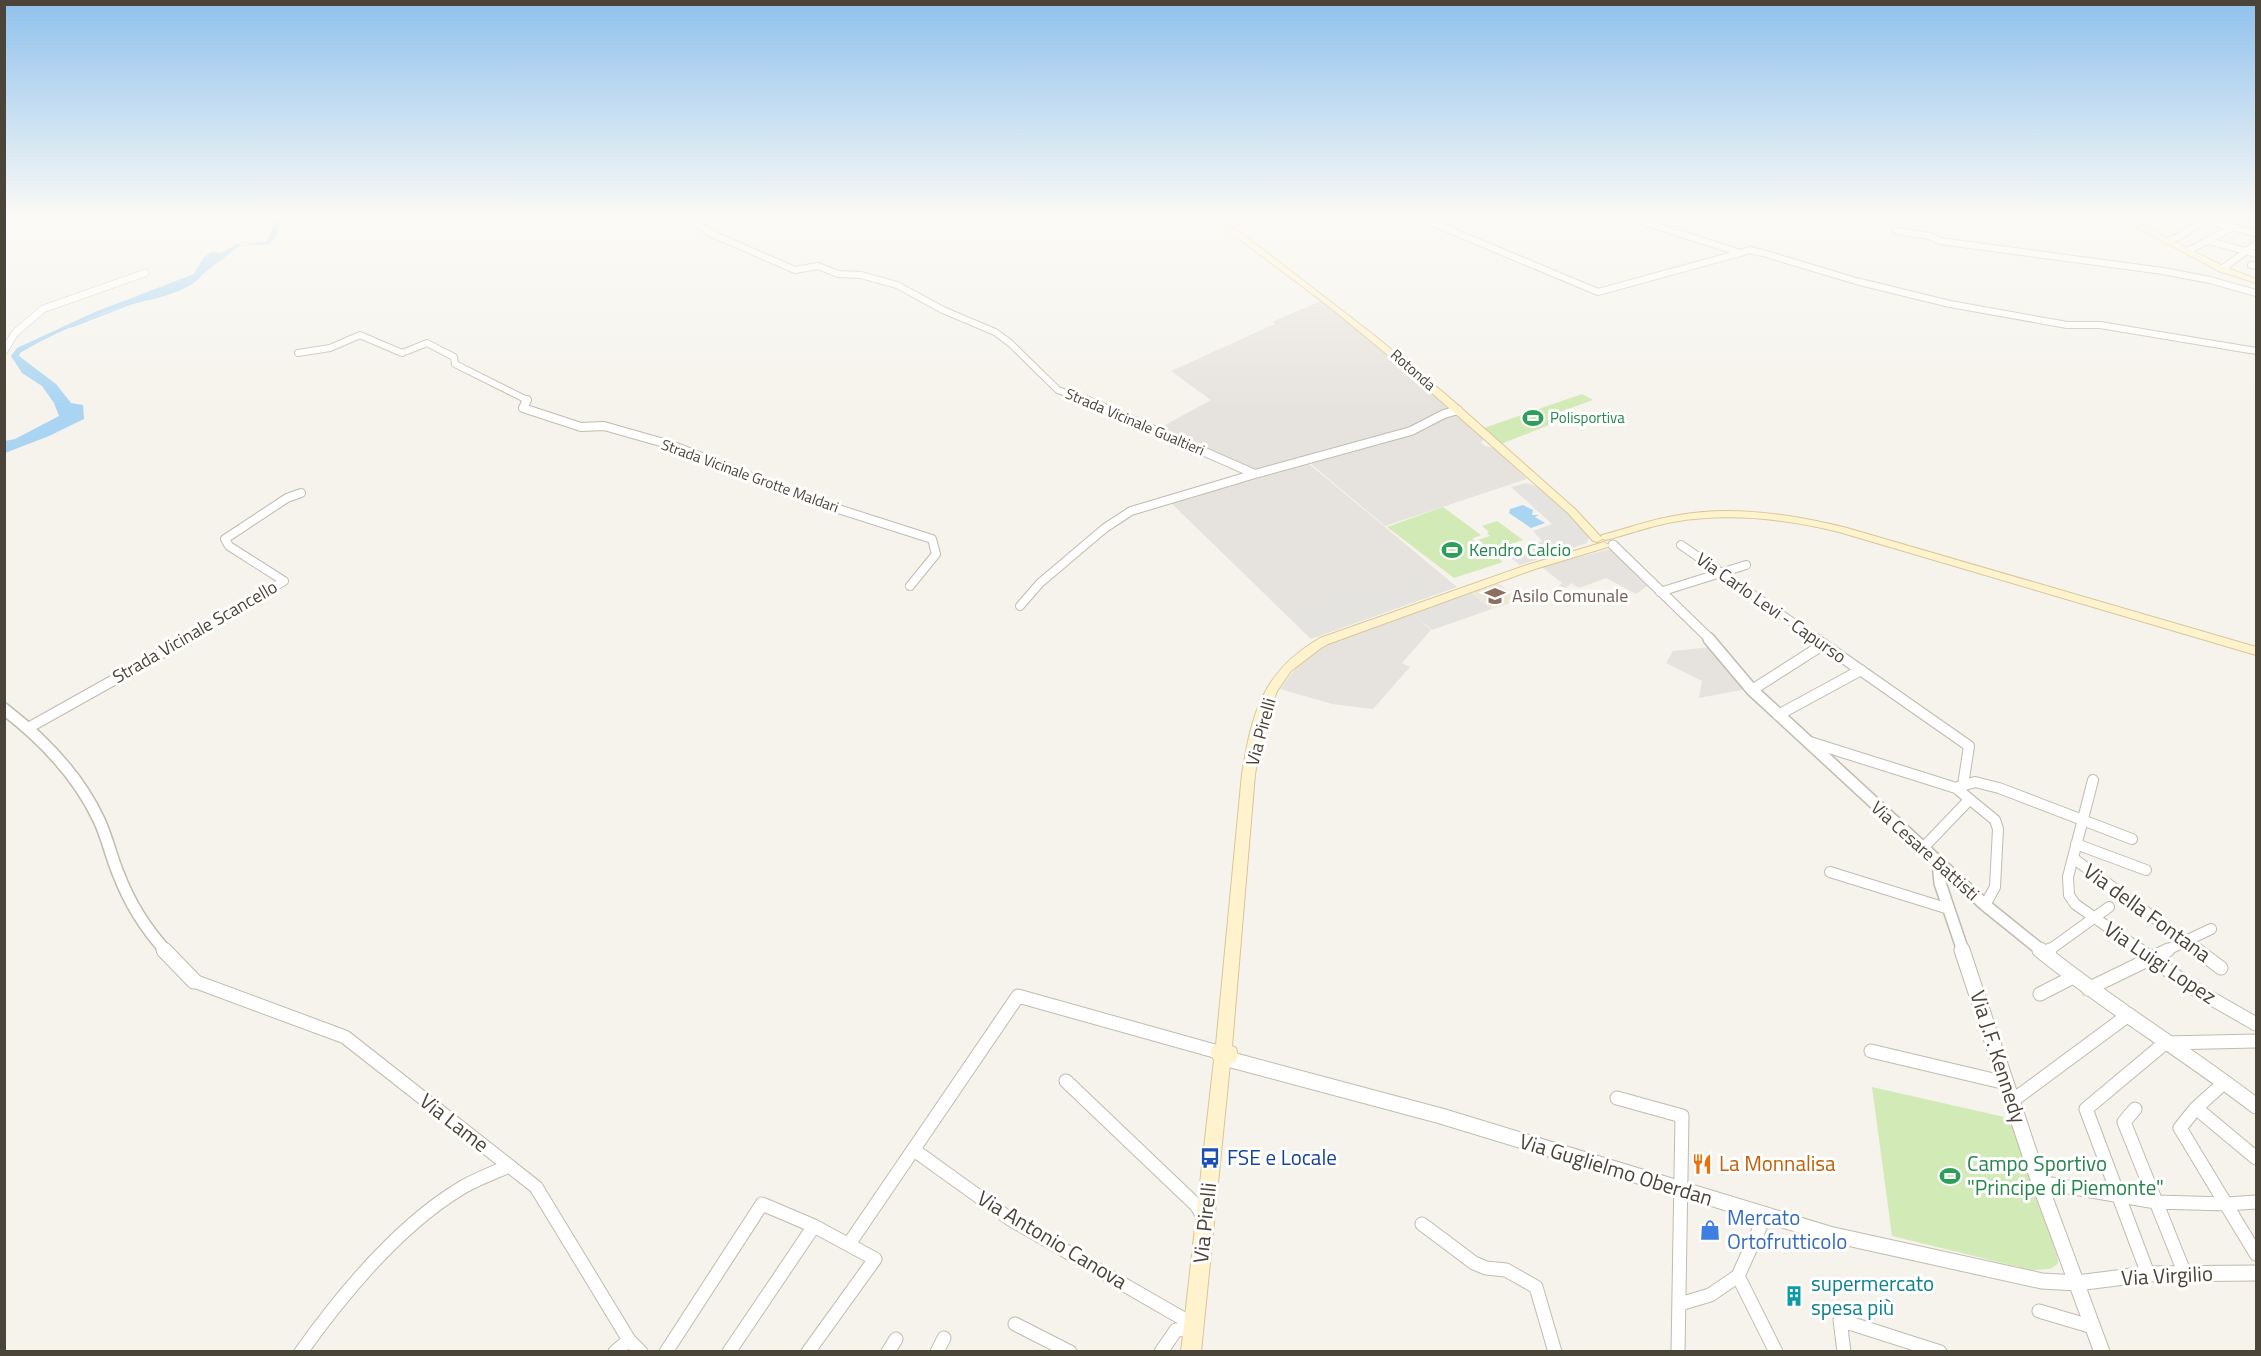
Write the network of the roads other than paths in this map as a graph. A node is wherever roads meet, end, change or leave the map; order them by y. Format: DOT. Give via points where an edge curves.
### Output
graph roads {
  1 [pos="122,281"];
  2 [pos="884,281"];
  3 [pos="1299,281"];
  4 [pos="1572,281"];
  5 [pos="1640,281"];
  6 [pos="1850,281"];
  7 [pos="2218,281"];
  8 [pos="2256,293"];
  9 [pos="4,351"];
  10 [pos="2256,351"];
  11 [pos="298,353"];
  12 [pos="1458,410"];
  13 [pos="1255,474"];
  14 [pos="301,493"];
  15 [pos="1605,541"];
  16 [pos="1681,545"];
  17 [pos="1746,565"];
  18 [pos="1720,574"];
  19 [pos="910,586"];
  20 [pos="1660,592"];
  21 [pos="1020,606"];
  22 [pos="1824,644"];
  23 [pos="2256,651"];
  24 [pos="1861,670"];
  25 [pos="1752,690"];
  26 [pos="4,709"];
  27 [pos="1778,715"];
  28 [pos="28,728"];
  29 [pos="1805,741"];
  30 [pos="2093,780"];
  31 [pos="1959,786"];
  32 [pos="1969,800"];
  33 [pos="2082,820"];
  34 [pos="2132,839"];
  35 [pos="2076,843"];
  36 [pos="1922,849"];
  37 [pos="2073,858"];
  38 [pos="1938,863"];
  39 [pos="2146,870"];
  40 [pos="1830,872"];
  41 [pos="1985,905"];
  42 [pos="2109,907"];
  43 [pos="1949,909"];
  44 [pos="2092,918"];
  45 [pos="2211,929"];
  46 [pos="2186,941"];
  47 [pos="2044,954"];
  48 [pos="2151,960"];
  49 [pos="2221,968"];
  50 [pos="2073,977"];
  51 [pos="194,981"];
  52 [pos="2088,989"];
  53 [pos="2040,994"];
  54 [pos="2127,1016"];
  55 [pos="2256,1024"];
  56 [pos="2256,1041"];
  57 [pos="2165,1043"];
  58 [pos="1871,1051"];
  59 [pos="1223,1055"];
  60 [pos="1066,1081"];
  61 [pos="2225,1082"];
  62 [pos="2006,1083"];
  63 [pos="2251,1097"];
  64 [pos="1617,1098"];
  65 [pos="2012,1101"];
  66 [pos="2256,1106"];
  67 [pos="2196,1108"];
  68 [pos="2136,1109"];
  69 [pos="914,1150"];
  70 [pos="2256,1158"];
  71 [pos="509,1166"];
  72 [pos="2039,1182"];
  73 [pos="1681,1191"];
  74 [pos="2118,1195"];
  75 [pos="2156,1202"];
  76 [pos="2256,1202"];
  77 [pos="2227,1204"];
  78 [pos="1766,1214"];
  79 [pos="1205,1220"];
  80 [pos="1422,1224"];
  81 [pos="814,1226"];
  82 [pos="849,1244"];
  83 [pos="2256,1254"];
  84 [pos="2256,1273"];
  85 [pos="2148,1274"];
  86 [pos="2185,1274"];
  87 [pos="1738,1276"];
  88 [pos="2078,1283"];
  89 [pos="1680,1304"];
  90 [pos="2039,1311"];
  91 [pos="1015,1324"];
  92 [pos="1193,1327"];
  93 [pos="2093,1327"];
  94 [pos="629,1341"];
  95 [pos="301,1352"];
  96 [pos="615,1352"];
  97 [pos="641,1352"];
  98 [pos="666,1352"];
  99 [pos="729,1352"];
  100 [pos="808,1352"];
  101 [pos="1070,1352"];
  102 [pos="1161,1352"];
  103 [pos="1191,1352"];
  104 [pos="1555,1352"];
  105 [pos="1678,1352"];
  106 [pos="1776,1352"];
  107 [pos="1844,1352"];
  108 [pos="1940,1352"];
  109 [pos="2102,1352"];
  1 -- 9 [label="street" via="43,309 15,333"];
  2 -- 13 [label="street, Strada Vicinale Gualtieri" via="1002,337 1058,390"];
  3 -- 12 [label="main road, Rotonda" via="1377,339"];
  4 -- 5 [label="street" via="1598,292"];
  6 -- 10 [label="street" via="2005,314"];
  7 -- 8 [label="street"];
  11 -- 19 [label="street, Strada Vicinale Grotte Maldari" via="330,348 360,335 402,353 427,344 454,357 455,364 527,400 523,408 581,427 603,426 671,445 807,499 932,538 936,554"];
  12 -- 13 [label="street" via="1441,413 1411,431"];
  12 -- 15 [label="main road, Rotonda" via="1542,489"];
  13 -- 21 [label="street" via="1131,511 1114,520 1024,598"];
  14 -- 28 [label="street, Strada Vicinale Scancello" via="287,498 225,540 284,581"];
  15 -- 20 [label="street, Via Cesare Battisti"];
  15 -- 23 [label="main road, Via Pirelli" via="1675,519 1731,514 1818,523"];
  15 -- 59 [label="main road, Via Pirelli" via="1324,641 1301,655 1272,688 1248,782"];
  16 -- 18 [label="street, Via Carlo Levi - Capurso"];
  17 -- 18 [label="street"];
  18 -- 20 [label="street"];
  18 -- 22 [label="street, Via Carlo Levi - Capurso"];
  20 -- 25 [label="street, Via Cesare Battisti" via="1701,629"];
  22 -- 24 [label="street, Via Carlo Levi - Capurso"];
  22 -- 25 [label="street"];
  24 -- 27 [label="street"];
  24 -- 31 [label="street, Via Carlo Levi - Capurso" via="1970,746"];
  25 -- 27 [label="street, Via Cesare Battisti"];
  26 -- 28 [label="street"];
  27 -- 29 [label="street, Via Cesare Battisti"];
  28 -- 51 [label="street" via="85,796 99,820 121,882 148,931"];
  29 -- 31 [label="street"];
  29 -- 36 [label="street, Via Cesare Battisti"];
  30 -- 33 [label="street"];
  31 -- 32 [label="street"];
  31 -- 33 [label="street" via="1975,782 1999,788"];
  32 -- 36 [label="street"];
  32 -- 41 [label="street" via="1997,822 1995,887"];
  33 -- 34 [label="street"];
  33 -- 35 [label="street"];
  35 -- 37 [label="street"];
  35 -- 39 [label="street"];
  36 -- 38 [label="street, Via Cesare Battisti"];
  37 -- 44 [label="street, Via Luigi Lopez" via="2069,895"];
  37 -- 46 [label="street, Via della Fontana"];
  38 -- 41 [label="street, Via Cesare Battisti"];
  38 -- 43 [label="street, Via J.F. Kennedy"];
  40 -- 43 [label="street"];
  41 -- 47 [label="street, Via Cesare Battisti"];
  42 -- 44 [label="street"];
  43 -- 62 [label="street, Via J.F. Kennedy"];
  44 -- 47 [label="street"];
  44 -- 48 [label="street, Via Luigi Lopez"];
  45 -- 46 [label="street"];
  46 -- 48 [label="street"];
  46 -- 49 [label="street, Via della Fontana"];
  47 -- 50 [label="street, Via Cesare Battisti"];
  48 -- 52 [label="street"];
  48 -- 55 [label="street, Via Luigi Lopez"];
  50 -- 52 [label="street, Via Cesare Battisti"];
  50 -- 53 [label="street"];
  51 -- 71 [label="street, Via Lame" via="345,1037"];
  52 -- 54 [label="street, Via Cesare Battisti"];
  54 -- 57 [label="street, Via Cesare Battisti"];
  54 -- 65 [label="street"];
  56 -- 57 [label="street"];
  57 -- 61 [label="street, Via Cesare Battisti"];
  57 -- 74 [label="street" via="2086,1109"];
  58 -- 62 [label="street"];
  59 -- 69 [label="street, Via Guglielmo Oberdan" via="1018,996"];
  59 -- 73 [label="street, Via Guglielmo Oberdan" via="1441,1116"];
  59 -- 79 [label="main road, Via Pirelli"];
  60 -- 79 [label="street" via="1196,1204"];
  61 -- 63 [label="street, Via Cesare Battisti"];
  61 -- 67 [label="street"];
  62 -- 65 [label="street, Via J.F. Kennedy"];
  63 -- 66 [label="street, Via Cesare Battisti"];
  64 -- 73 [label="street" via="1682,1116"];
  65 -- 72 [label="street, Via J.F. Kennedy"];
  67 -- 70 [label="street"];
  67 -- 77 [label="street" via="2180,1128"];
  68 -- 75 [label="street" via="2124,1122"];
  69 -- 82 [label="street"];
  69 -- 92 [label="street, Via Antonio Canova" via="1010,1219"];
  71 -- 94 [label="street, Via Lame" via="536,1187"];
  71 -- 95 [label="street" via="457,1191 409,1228"];
  72 -- 74 [label="street"];
  72 -- 88 [label="street, Via J.F. Kennedy"];
  73 -- 78 [label="street, Via Guglielmo Oberdan"];
  73 -- 89 [label="street"];
  74 -- 75 [label="street"];
  74 -- 85 [label="street"];
  75 -- 77 [label="street"];
  75 -- 86 [label="street"];
  76 -- 77 [label="street"];
  77 -- 83 [label="street"];
  78 -- 87 [label="street"];
  78 -- 88 [label="street, Via Guglielmo Oberdan" via="1828,1234 2042,1281"];
  79 -- 92 [label="main road, Via Pirelli"];
  80 -- 104 [label="street" via="1474,1263 1506,1270 1536,1287"];
  81 -- 82 [label="street"];
  81 -- 98 [label="street" via="762,1204"];
  81 -- 99 [label="street"];
  82 -- 100 [label="street" via="875,1259"];
  84 -- 86 [label="street, Via Virgilio"];
  85 -- 86 [label="street, Via Virgilio"];
  85 -- 88 [label="street, Via Virgilio"];
  87 -- 89 [label="street" via="1710,1295"];
  87 -- 106 [label="street"];
  88 -- 93 [label="street, Via J.F. Kennedy"];
  89 -- 105 [label="street"];
  90 -- 93 [label="street"];
  91 -- 101 [label="street"];
  92 -- 102 [label="street" via="1176,1330"];
  92 -- 103 [label="main road, Via Pirelli"];
  93 -- 109 [label="street, Via J.F. Kennedy"];
  94 -- 96 [label="street"];
  94 -- 97 [label="street, Via Lame"];
  107 -- 108 [label="street" via="1840,1320"];
}
